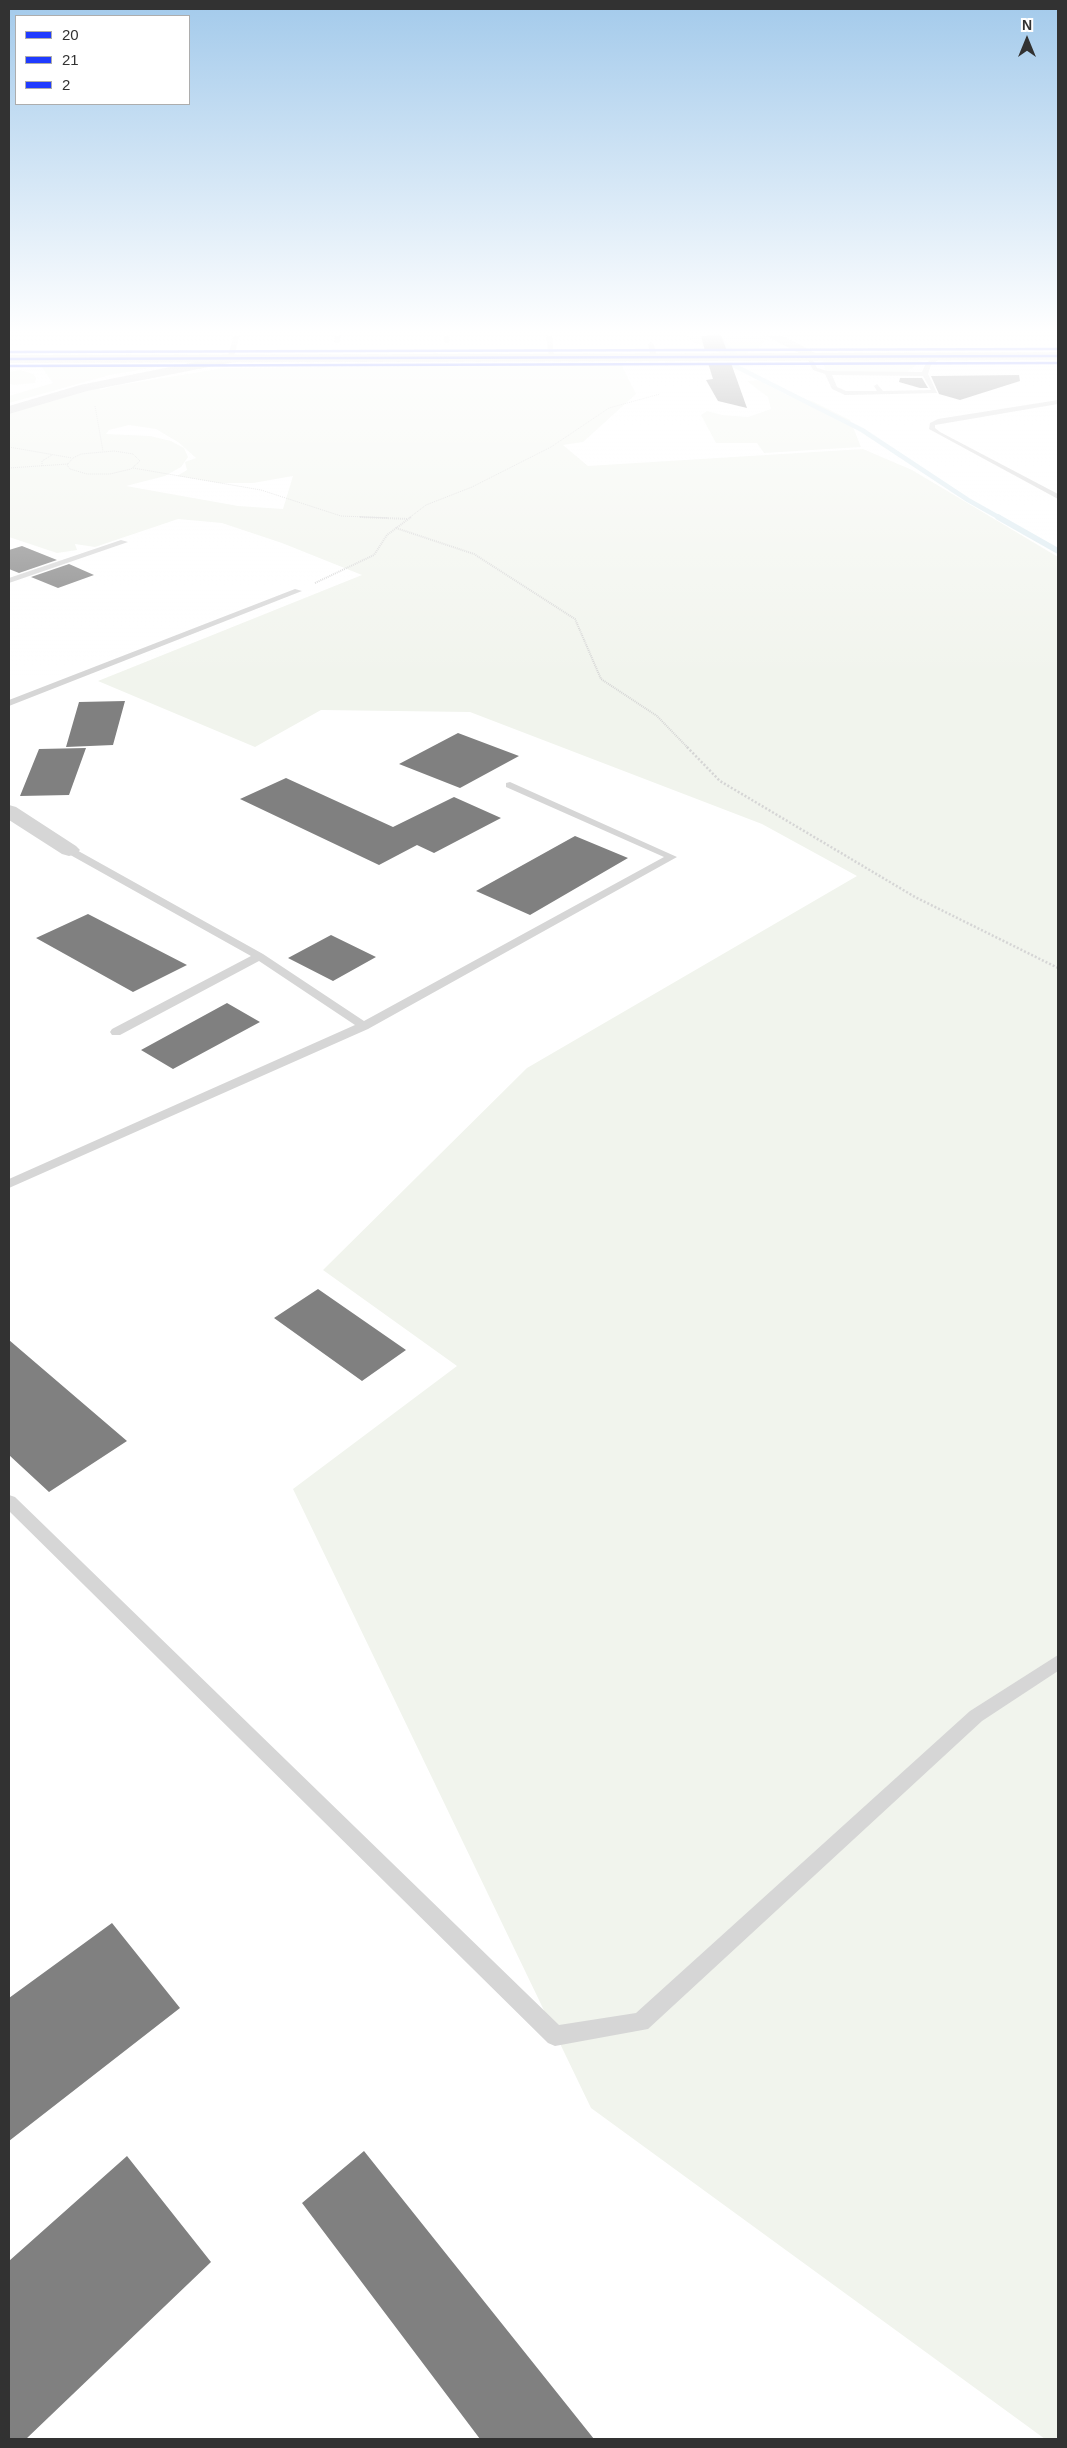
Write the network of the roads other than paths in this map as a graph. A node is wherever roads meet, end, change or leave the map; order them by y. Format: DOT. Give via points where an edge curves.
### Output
graph roads {
  1 [pos="968,449"];
  2 [pos="1058,497"];
  3 [pos="124,542"];
  4 [pos="9,581"];
  5 [pos="298,591"];
  6 [pos="9,703"];
  7 [pos="510,785"];
  8 [pos="9,810"];
  9 [pos="69,850"];
  10 [pos="259,956"];
  11 [pos="364,1026"];
  12 [pos="116,1032"];
  13 [pos="9,1184"];
  14 [pos="9,1501"];
  15 [pos="1058,1662"];
  1 -- 2 [label="lane"];
  3 -- 4 [label="lane"];
  5 -- 6 [label="lane"];
  7 -- 11 [label="lane" via="672,857"];
  8 -- 9 [label="street"];
  9 -- 10 [label="lane"];
  10 -- 11 [label="lane"];
  10 -- 12 [label="lane"];
  11 -- 13 [label="lane"];
  14 -- 15 [label="lane" via="555,2036 642,2022 976,1716"];
}
